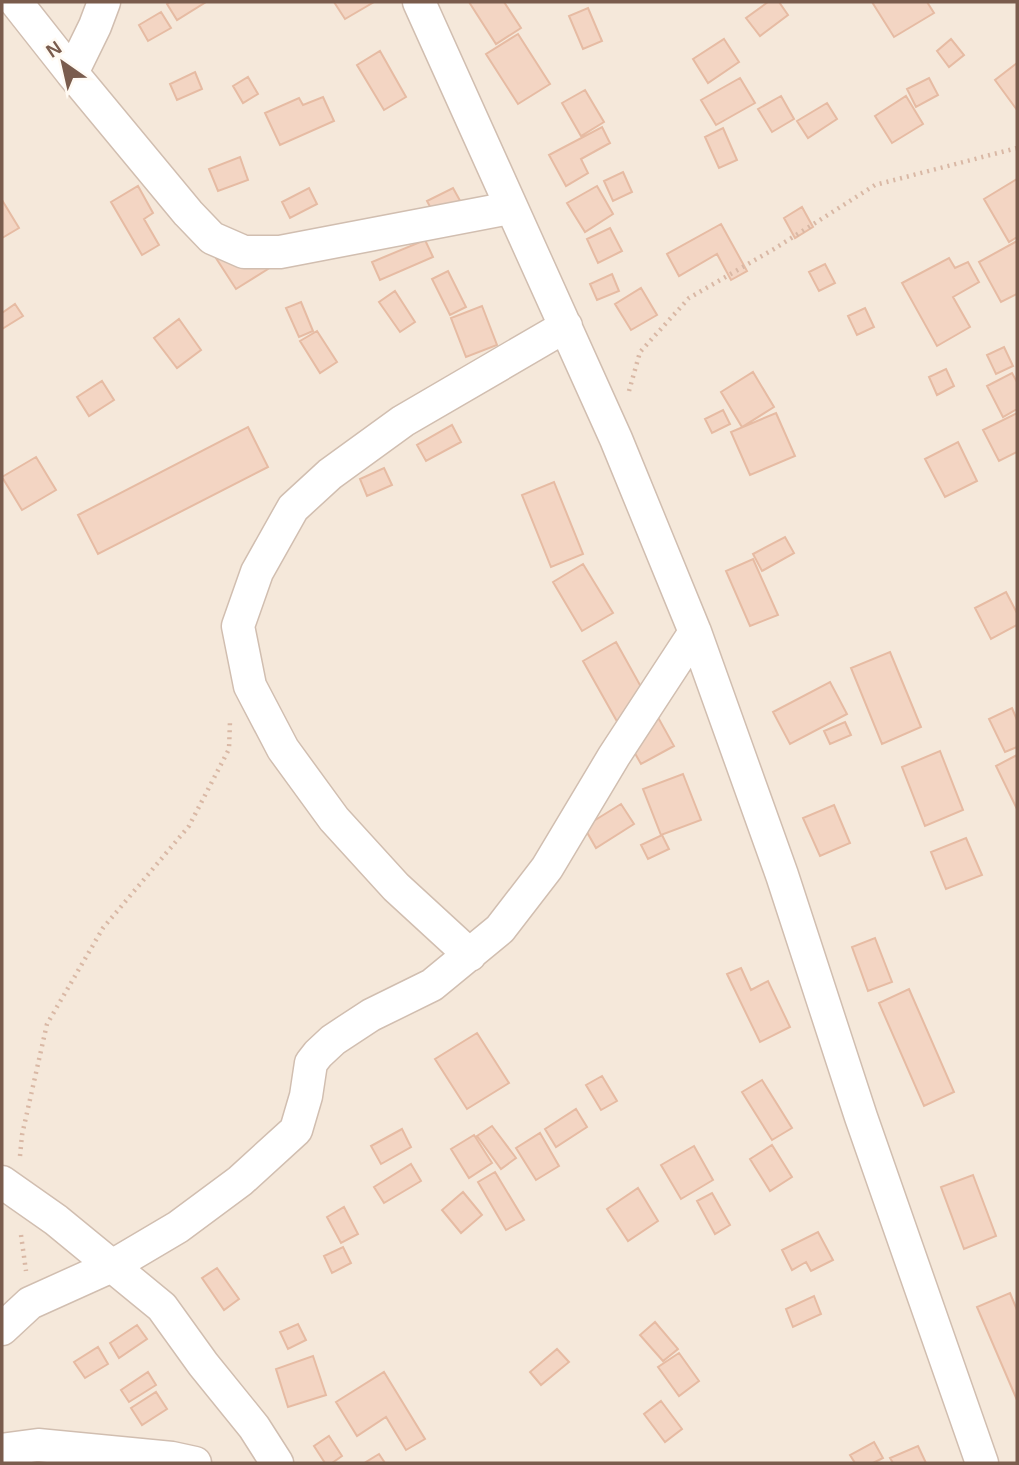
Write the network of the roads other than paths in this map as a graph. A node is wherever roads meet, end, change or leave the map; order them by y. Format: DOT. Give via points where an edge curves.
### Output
graph roads {
  1 [pos="16,2"];
  2 [pos="104,2"];
  3 [pos="419,2"];
  4 [pos="72,73"];
  5 [pos="510,208"];
  6 [pos="566,326"];
  7 [pos="695,632"];
  8 [pos="470,955"];
  9 [pos="9,1188"];
  10 [pos="112,1266"];
  11 [pos="2,1329"];
  12 [pos="2,1450"];
  13 [pos="195,1463"];
  14 [pos="277,1463"];
  15 [pos="982,1463"];
  1 -- 4 [label="street"];
  2 -- 4 [label="street"];
  3 -- 5 [label="street"];
  4 -- 5 [label="street" via="212,238 244,252 280,252"];
  5 -- 6 [label="street"];
  6 -- 7 [label="street"];
  6 -- 8 [label="street" via="403,421 330,474 293,508 257,572 238,626 250,686 283,748 334,819 396,887"];
  7 -- 8 [label="street" via="547,868 500,929"];
  7 -- 15 [label="street"];
  8 -- 10 [label="street" via="432,985 333,1040 311,1063 296,1130 230,1189"];
  9 -- 10 [label="street"];
  10 -- 11 [label="street" via="30,1303"];
  10 -- 14 [label="street" via="162,1307"];
  12 -- 13 [label="street" via="38,1445"];
}
